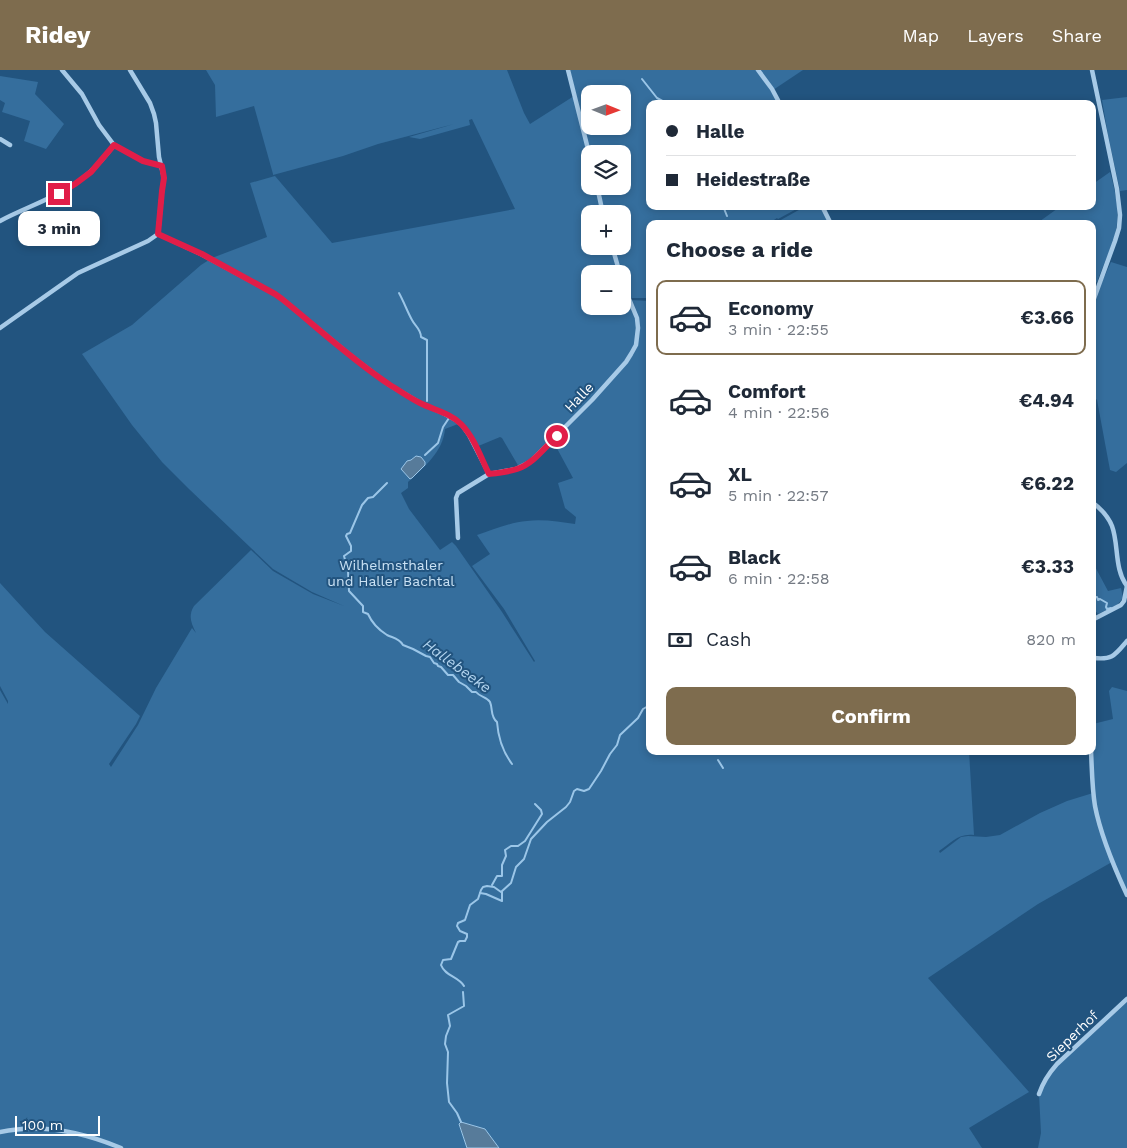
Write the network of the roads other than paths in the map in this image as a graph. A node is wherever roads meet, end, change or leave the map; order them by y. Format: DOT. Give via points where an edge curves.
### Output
graph roads {
  1 [pos="62,70"];
  2 [pos="130,70"];
  3 [pos="568,70"];
  4 [pos="758,70"];
  5 [pos="1092,70"];
  6 [pos="778,100"];
  7 [pos="0,139"];
  8 [pos="10,145"];
  9 [pos="114,145"];
  10 [pos="587,145"];
  11 [pos="162,166"];
  12 [pos="0,221"];
  13 [pos="158,234"];
  14 [pos="1096,293"];
  15 [pos="631,305"];
  16 [pos="0,328"];
  17 [pos="489,474"];
  18 [pos="1096,506"];
  19 [pos="458,538"];
  20 [pos="1127,586"];
  21 [pos="1096,618"];
  22 [pos="1127,641"];
  23 [pos="1096,658"];
  24 [pos="1092,755"];
  25 [pos="1127,895"];
  26 [pos="1127,999"];
  27 [pos="1039,1094"];
  28 [pos="0,1132"];
  29 [pos="121,1148"];
  1 -- 9 [label="street" via="82,94"];
  2 -- 11 [label="street" via="154,114"];
  3 -- 10 [label="street"];
  4 -- 6 [label="street"];
  5 -- 14 [label="street" via="1120,216 1115,242"];
  7 -- 8 [label="street"];
  9 -- 11 [label="street" via="143,161"];
  9 -- 12 [label="street" via="91,172 75,184"];
  11 -- 13 [label="street" via="164,178"];
  13 -- 16 [label="street" via="78,273"];
  13 -- 17 [label="street" via="275,294 380,378 420,403 456,420 469,435"];
  15 -- 17 [label="street, Halle" via="637,320 638,336 632,354 589,404 535,458 516,469"];
  17 -- 19 [label="street, Halle" via="456,498"];
  18 -- 20 [label="street" via="1112,526 1118,564"];
  20 -- 21 [label="street" via="1121,605"];
  22 -- 23 [label="street" via="1111,657"];
  24 -- 25 [label="street" via="1097,816"];
  26 -- 27 [label="street, Sieperhof" via="1057,1064"];
  28 -- 29 [label="street" via="16,1128 44,1128 91,1137"];
}
